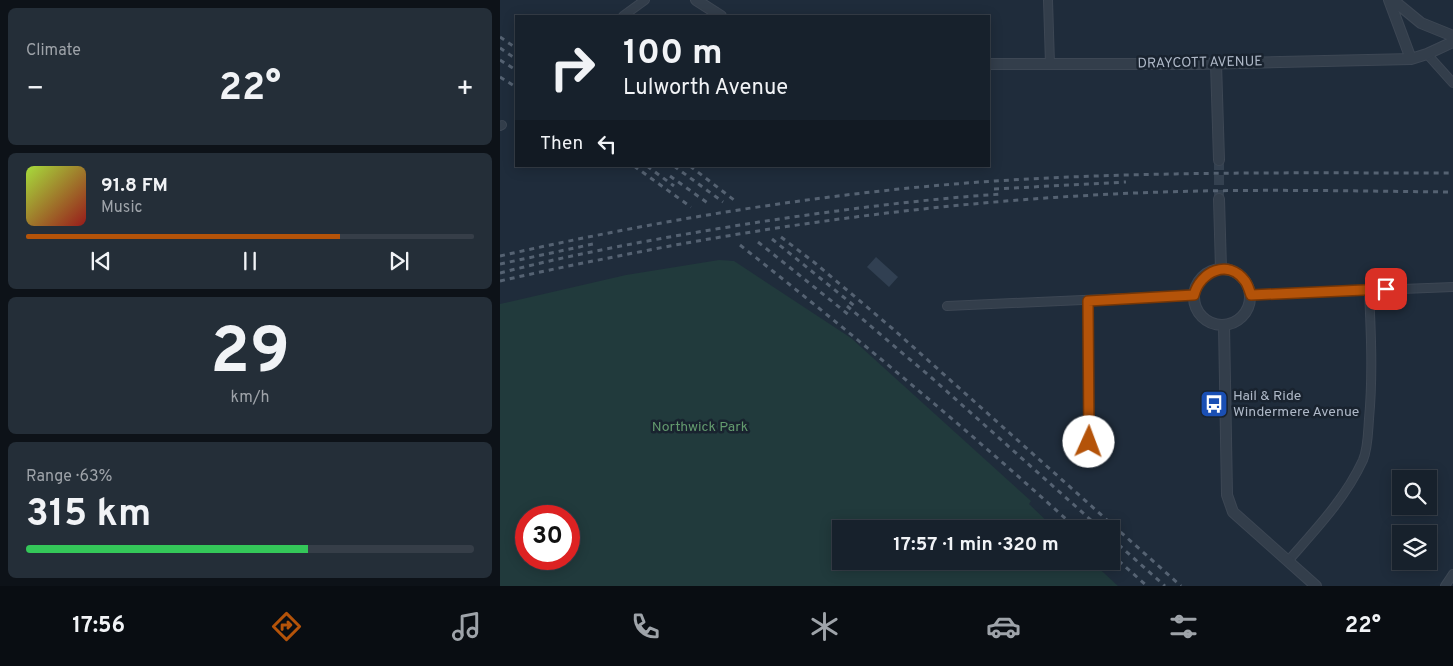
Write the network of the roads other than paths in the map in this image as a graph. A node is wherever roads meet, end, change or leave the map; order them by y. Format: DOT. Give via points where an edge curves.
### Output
graph roads {
  1 [pos="645,0"];
  2 [pos="696,0"];
  3 [pos="1048,0"];
  4 [pos="1391,0"];
  5 [pos="624,15"];
  6 [pos="719,15"];
  7 [pos="1453,36"];
  8 [pos="1453,42"];
  9 [pos="1427,54"];
  10 [pos="1411,59"];
  11 [pos="990,64"];
  12 [pos="1050,64"];
  13 [pos="1216,64"];
  14 [pos="1453,84"];
  15 [pos="1219,160"];
  16 [pos="1219,199"];
  17 [pos="1221,269"];
  18 [pos="1453,287"];
  19 [pos="1369,290"];
  20 [pos="1194,295"];
  21 [pos="1251,295"];
  22 [pos="1088,301"];
  23 [pos="947,306"];
  24 [pos="1224,326"];
  25 [pos="1075,454"];
  26 [pos="1288,561"];
  27 [pos="1453,574"];
  28 [pos="1316,586"];
  29 [pos="1445,586"];
  1 -- 5 [label="street"];
  2 -- 6 [label="street"];
  3 -- 12 [label="street"];
  4 -- 7 [label="street" via="1421,23"];
  4 -- 10 [label="street"];
  8 -- 9 [label="street, DRAYCOTT AVENUE"];
  9 -- 10 [label="street, DRAYCOTT AVENUE"];
  9 -- 14 [label="street"];
  10 -- 13 [label="street, DRAYCOTT AVENUE"];
  11 -- 12 [label="street, DRAYCOTT AVENUE"];
  12 -- 13 [label="street, DRAYCOTT AVENUE"];
  13 -- 15 [label="street"];
  16 -- 17 [label="street"];
  17 -- 20 [label="street" via="1201,279"];
  17 -- 21 [label="street" via="1240,275"];
  18 -- 19 [label="street"];
  19 -- 21 [label="street"];
  19 -- 26 [label="street" via="1372,384 1364,458 1330,514"];
  20 -- 22 [label="street"];
  20 -- 24 [label="street" via="1198,312 1205,320"];
  21 -- 24 [label="street" via="1245,314 1238,321"];
  22 -- 23 [label="street"];
  22 -- 25 [label="street" via="1089,442"];
  24 -- 26 [label="street" via="1227,495 1233,512"];
  26 -- 28 [label="street"];
  27 -- 29 [label="street"];
}
